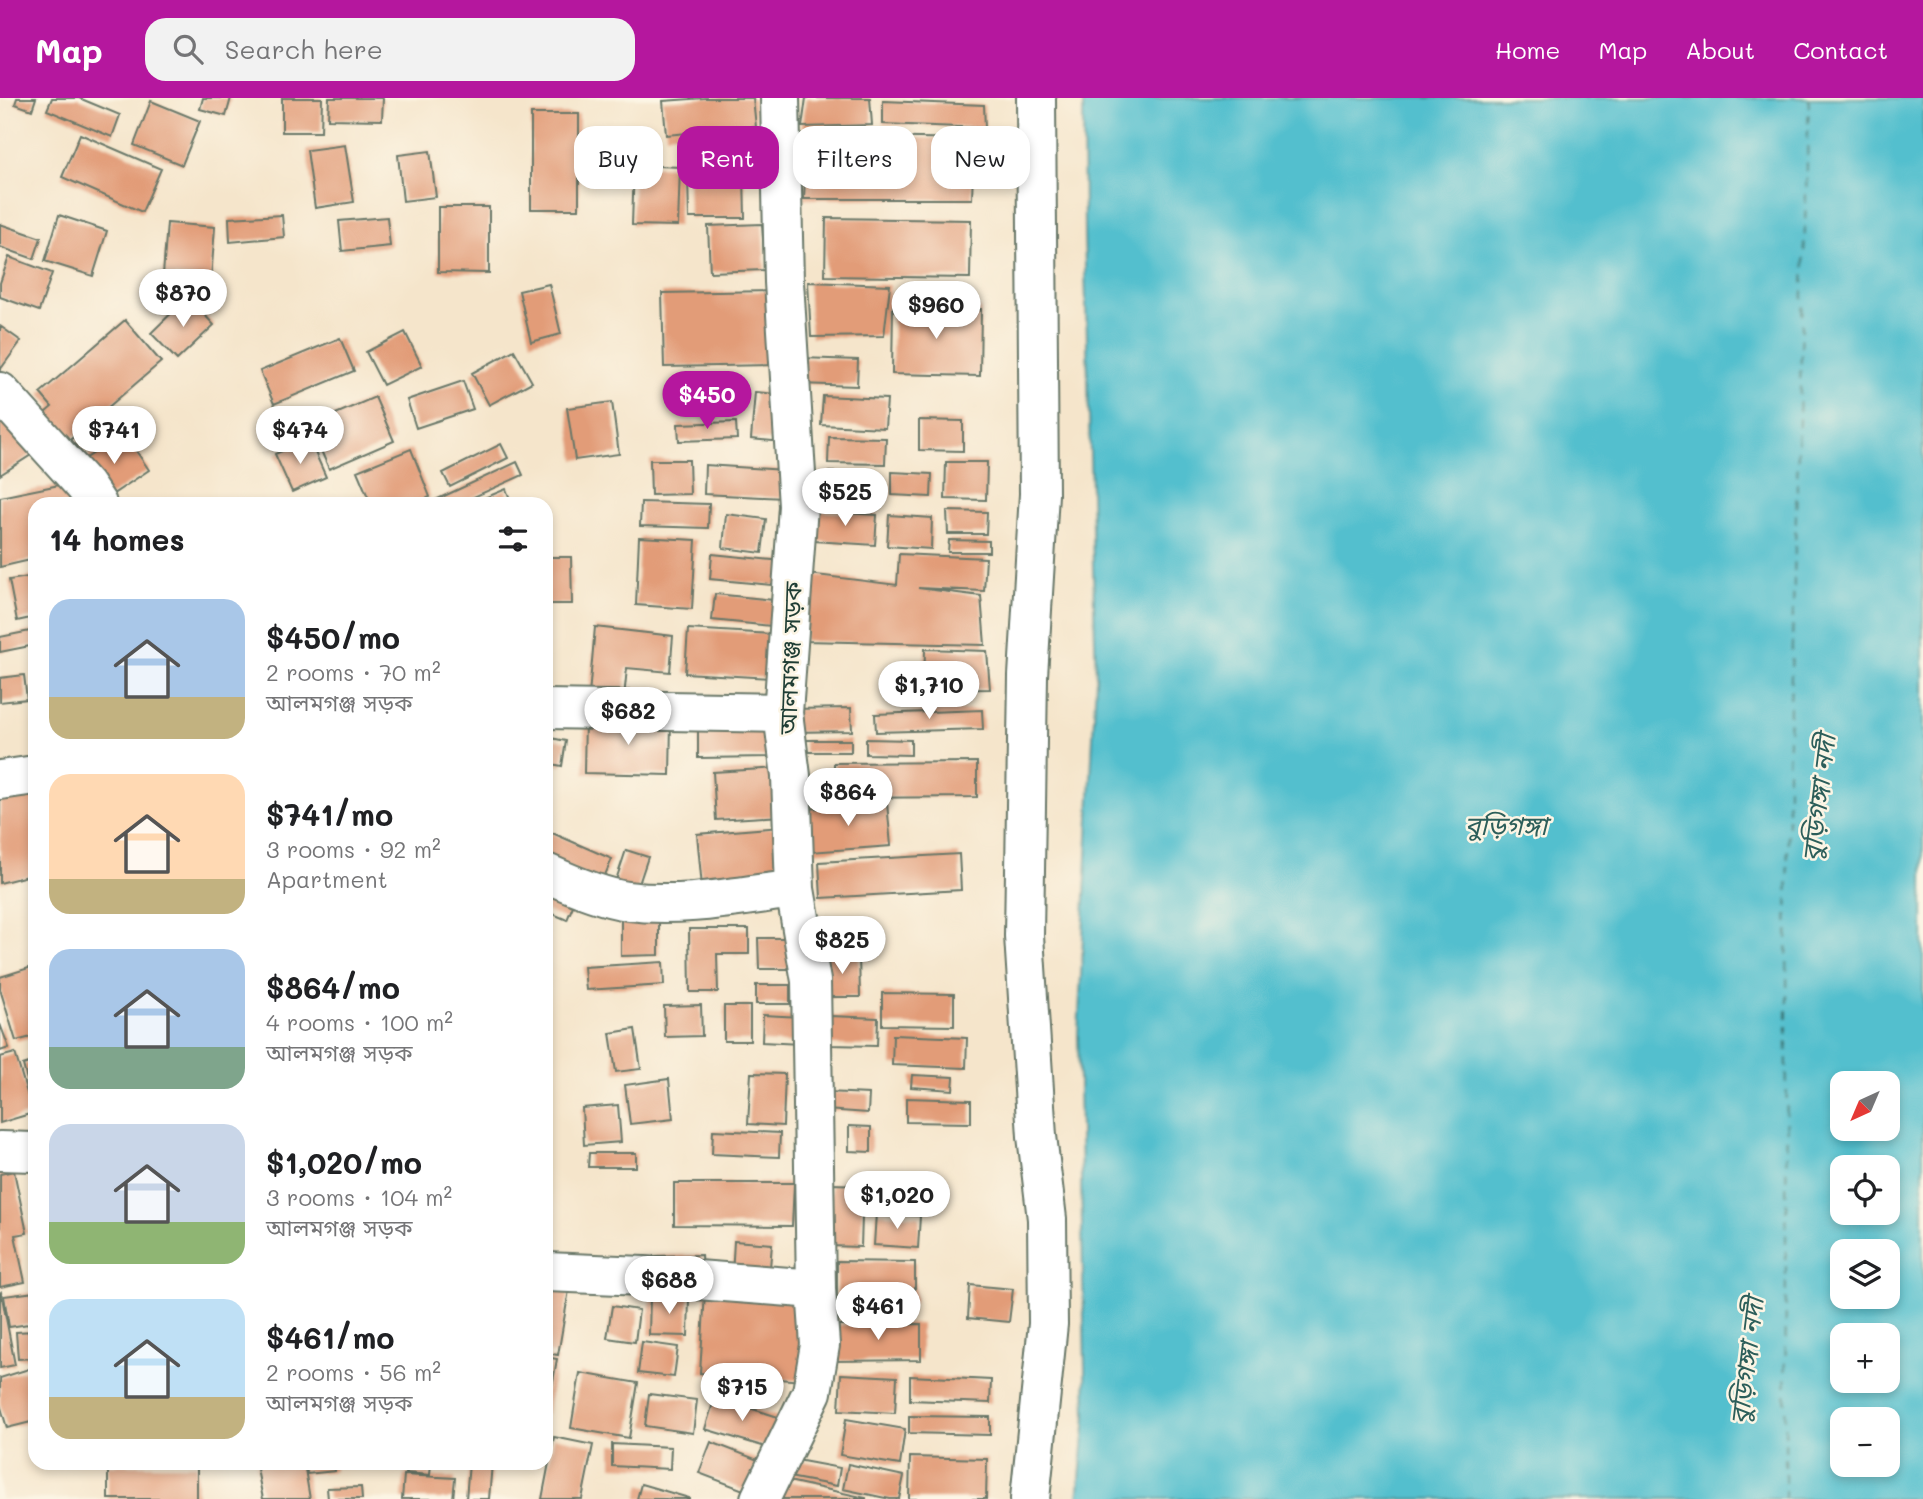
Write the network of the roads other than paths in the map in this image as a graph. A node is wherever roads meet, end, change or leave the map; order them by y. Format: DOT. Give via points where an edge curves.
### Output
graph roads {
  1 [pos="780,98"];
  2 [pos="1036,98"];
  3 [pos="0,392"];
  4 [pos="92,497"];
  5 [pos="553,709"];
  6 [pos="783,713"];
  7 [pos="28,776"];
  8 [pos="0,780"];
  9 [pos="553,876"];
  10 [pos="795,889"];
  11 [pos="0,1152"];
  12 [pos="28,1152"];
  13 [pos="553,1272"];
  14 [pos="816,1289"];
  15 [pos="760,1499"];
  16 [pos="1030,1499"];
  1 -- 6 [label="street, আলমগঞ্জ সড়ক" via="784,282 798,506"];
  2 -- 16 [label="street" via="1039,494 1028,676 1024,936 1047,1219 1048,1324"];
  3 -- 4 [label="street"];
  5 -- 6 [label="street"];
  6 -- 10 [label="street, আলমগঞ্জ সড়ক" via="791,776"];
  7 -- 8 [label="street"];
  9 -- 10 [label="street" via="625,901 668,905"];
  10 -- 14 [label="street, আলমগঞ্জ সড়ক" via="811,981"];
  11 -- 12 [label="street"];
  13 -- 14 [label="street"];
  14 -- 15 [label="street, আলমগঞ্জ সড়ক" via="820,1345 813,1392"];
}
